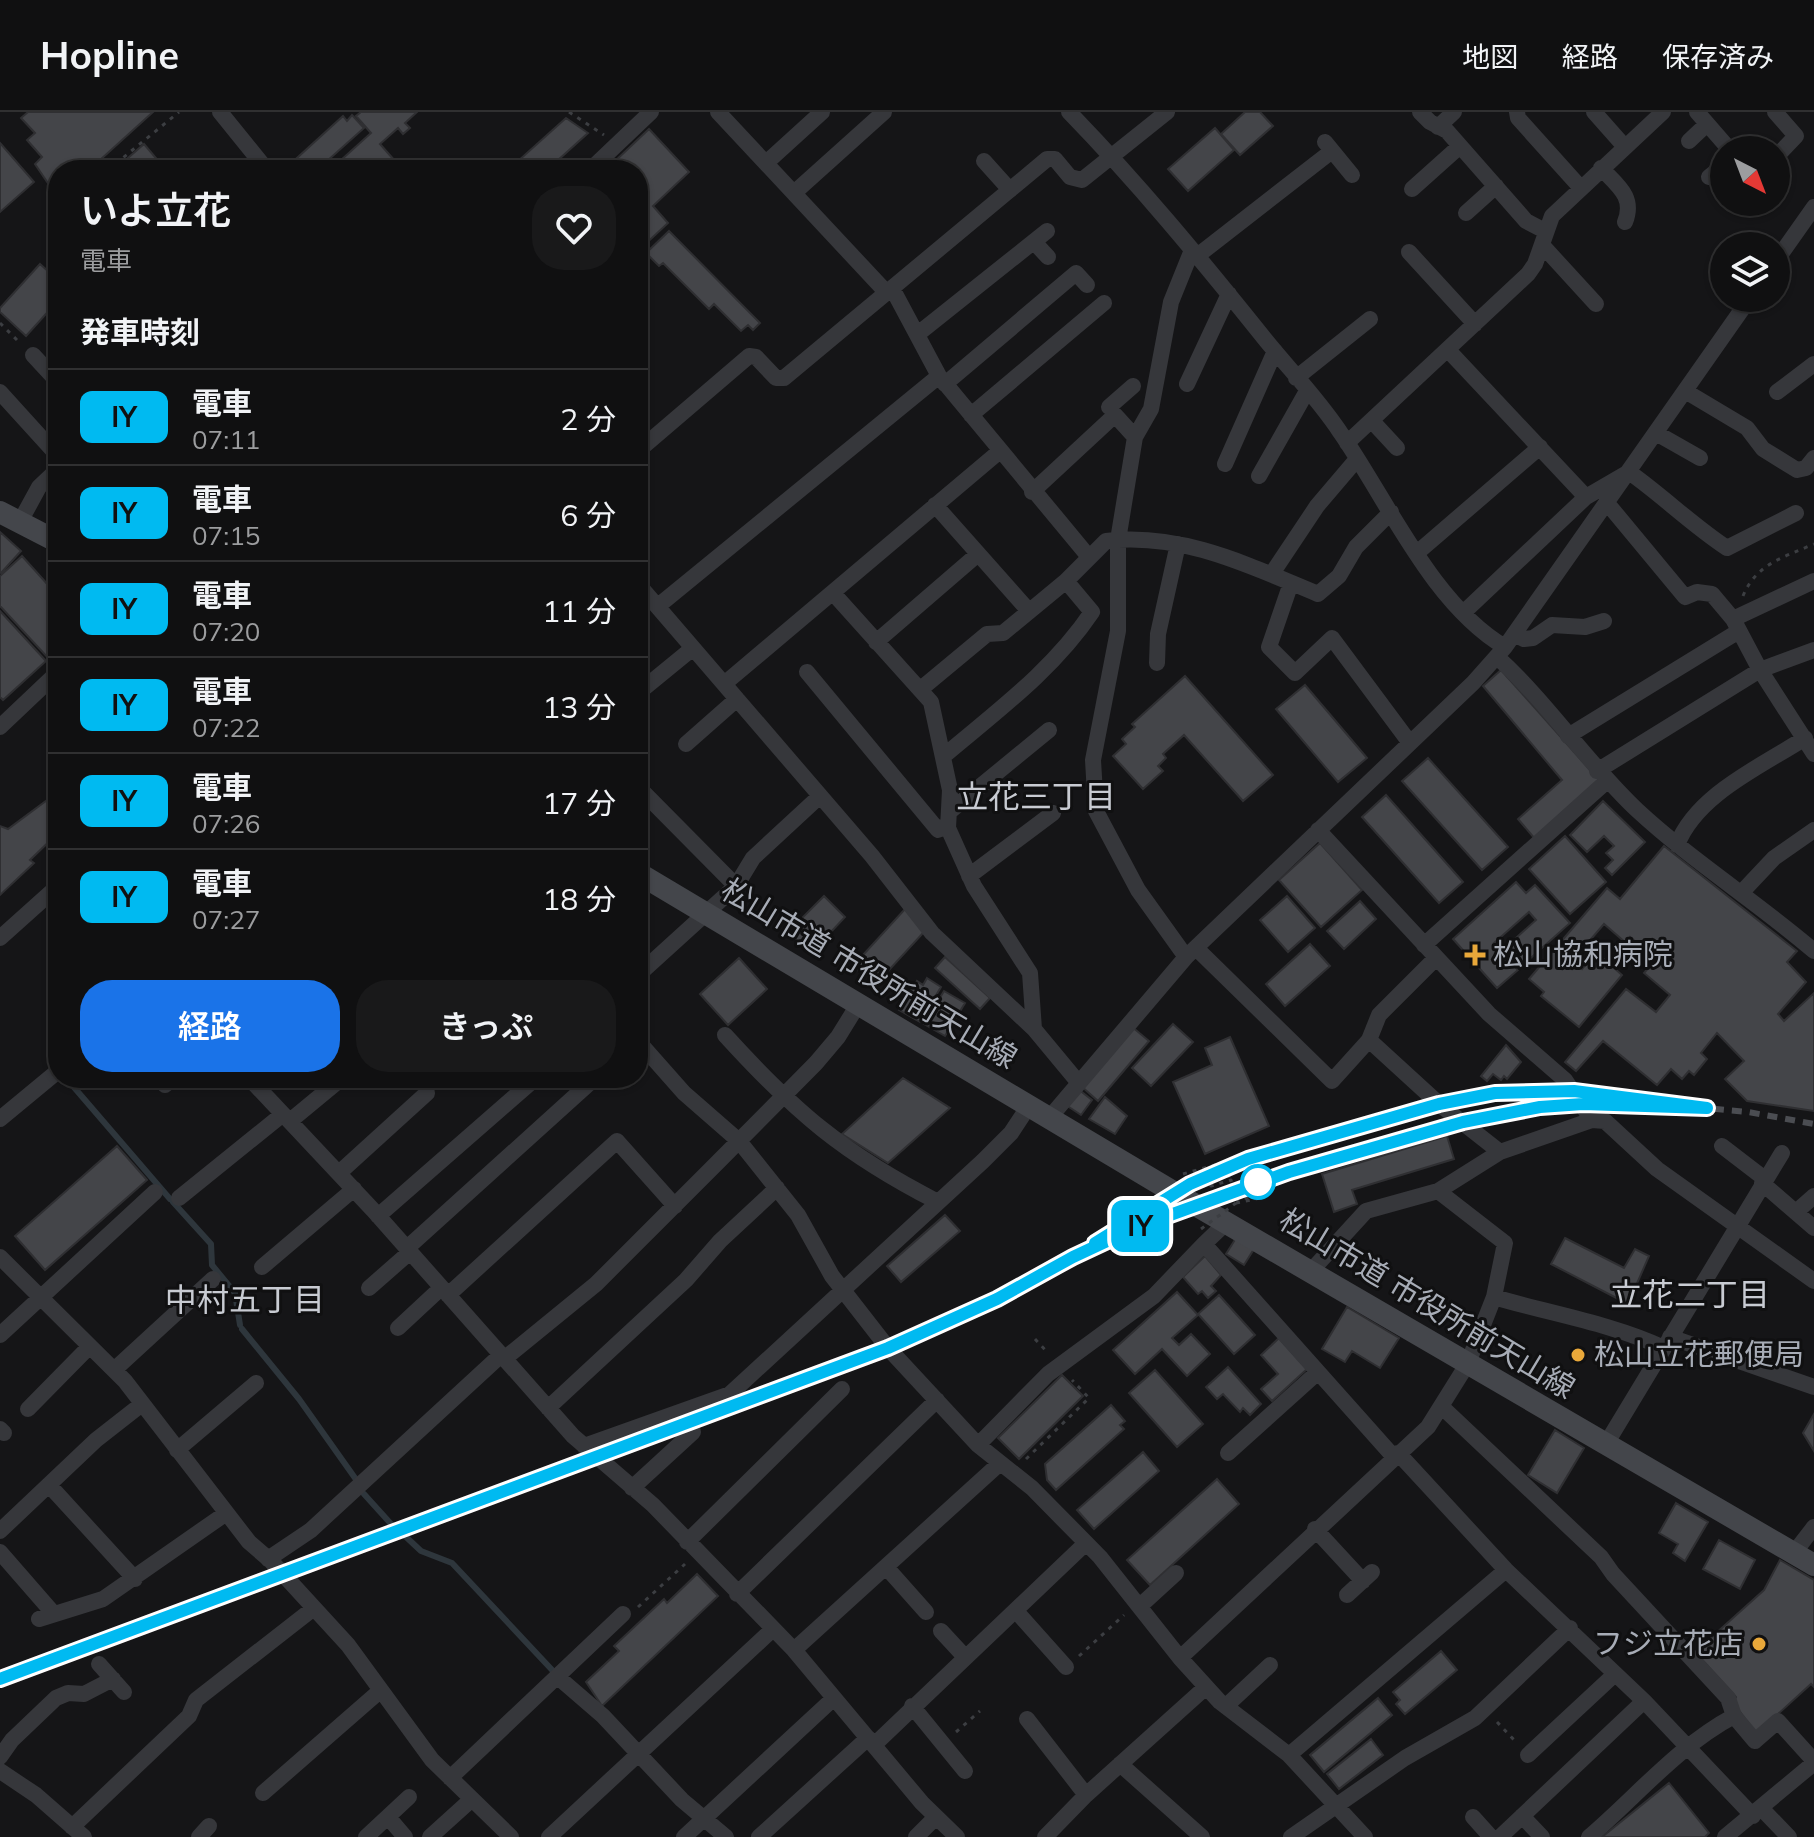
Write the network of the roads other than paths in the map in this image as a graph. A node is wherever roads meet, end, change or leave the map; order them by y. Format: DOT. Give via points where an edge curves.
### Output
graph roads {
  1 [pos="220,112"];
  2 [pos="651,112"];
  3 [pos="718,112"];
  4 [pos="822,112"];
  5 [pos="884,112"];
  6 [pos="1069,112"];
  7 [pos="1167,112"];
  8 [pos="1420,112"];
  9 [pos="1454,112"];
  10 [pos="1517,112"];
  11 [pos="1594,112"];
  12 [pos="1663,112"];
  13 [pos="1775,112"];
  14 [pos="1702,118"];
  15 [pos="1438,127"];
  16 [pos="1718,136"];
  17 [pos="1689,141"];
  18 [pos="1790,142"];
  19 [pos="1460,146"];
  20 [pos="1625,147"];
  21 [pos="1110,157"];
  22 [pos="252,160"];
  23 [pos="600,160"];
  24 [pos="984,161"];
  25 [pos="767,162"];
  26 [pos="1601,168"];
  27 [pos="1352,175"];
  28 [pos="1496,186"];
  29 [pos="1580,187"];
  30 [pos="1412,189"];
  31 [pos="1010,190"];
  32 [pos="795,192"];
  33 [pos="1814,207"];
  34 [pos="1466,213"];
  35 [pos="1625,222"];
  36 [pos="1543,238"];
  37 [pos="1790,241"];
  38 [pos="1409,252"];
  39 [pos="1194,253"];
  40 [pos="1048,257"];
  41 [pos="1087,285"];
  42 [pos="890,291"];
  43 [pos="1229,294"];
  44 [pos="1104,303"];
  45 [pos="1596,304"];
  46 [pos="1740,312"];
  47 [pos="1370,319"];
  48 [pos="1475,324"];
  49 [pos="919,333"];
  50 [pos="1448,350"];
  51 [pos="1275,351"];
  52 [pos="33,355"];
  53 [pos="1814,364"];
  54 [pos="48,371"];
  55 [pos="942,380"];
  56 [pos="1187,384"];
  57 [pos="1302,384"];
  58 [pos="1133,386"];
  59 [pos="1685,391"];
  60 [pos="0,392"];
  61 [pos="1777,392"];
  62 [pos="1110,408"];
  63 [pos="971,415"];
  64 [pos="1372,421"];
  65 [pos="1656,433"];
  66 [pos="1135,437"];
  67 [pos="648,442"];
  68 [pos="1347,443"];
  69 [pos="48,445"];
  70 [pos="1540,447"];
  71 [pos="1397,448"];
  72 [pos="1000,451"];
  73 [pos="1700,458"];
  74 [pos="1814,458"];
  75 [pos="1357,459"];
  76 [pos="1225,464"];
  77 [pos="1629,472"];
  78 [pos="1259,476"];
  79 [pos="48,478"];
  80 [pos="1032,492"];
  81 [pos="1586,497"];
  82 [pos="1607,503"];
  83 [pos="935,505"];
  84 [pos="1391,512"];
  85 [pos="1796,513"];
  86 [pos="10,516"];
  87 [pos="48,537"];
  88 [pos="1118,540"];
  89 [pos="1178,544"];
  90 [pos="1418,552"];
  91 [pos="978,554"];
  92 [pos="1089,557"];
  93 [pos="1273,572"];
  94 [pos="1066,581"];
  95 [pos="1814,581"];
  96 [pos="1291,583"];
  97 [pos="833,593"];
  98 [pos="648,595"];
  99 [pos="658,606"];
  100 [pos="1029,611"];
  101 [pos="1463,613"];
  102 [pos="1604,621"];
  103 [pos="1736,625"];
  104 [pos="876,642"];
  105 [pos="1505,646"];
  106 [pos="693,648"];
  107 [pos="1814,650"];
  108 [pos="1157,663"];
  109 [pos="1760,670"];
  110 [pos="807,672"];
  111 [pos="48,681"];
  112 [pos="724,684"];
  113 [pos="648,685"];
  114 [pos="922,688"];
  115 [pos="737,699"];
  116 [pos="0,727"];
  117 [pos="1049,730"];
  118 [pos="1807,732"];
  119 [pos="1568,736"];
  120 [pos="1410,743"];
  121 [pos="686,744"];
  122 [pos="1814,754"];
  123 [pos="945,755"];
  124 [pos="1602,776"];
  125 [pos="820,796"];
  126 [pos="648,797"];
  127 [pos="1053,813"];
  128 [pos="948,818"];
  129 [pos="1318,830"];
  130 [pos="1814,830"];
  131 [pos="1677,845"];
  132 [pos="969,876"];
  133 [pos="648,879"];
  134 [pos="736,886"];
  135 [pos="1742,892"];
  136 [pos="48,895"];
  137 [pos="705,912"];
  138 [pos="0,938"];
  139 [pos="1424,945"];
  140 [pos="1814,951"];
  141 [pos="1191,952"];
  142 [pos="1436,958"];
  143 [pos="648,966"];
  144 [pos="859,1003"];
  145 [pos="1034,1029"];
  146 [pos="725,1035"];
  147 [pos="1369,1040"];
  148 [pos="648,1052"];
  149 [pos="48,1078"];
  150 [pos="1078,1082"];
  151 [pos="258,1088"];
  152 [pos="328,1088"];
  153 [pos="525,1088"];
  154 [pos="584,1088"];
  155 [pos="427,1093"];
  156 [pos="781,1097"];
  157 [pos="1030,1104"];
  158 [pos="2,1113"];
  159 [pos="1051,1116"];
  160 [pos="286,1117"];
  161 [pos="1592,1120"];
  162 [pos="739,1141"];
  163 [pos="1722,1146"];
  164 [pos="1500,1152"];
  165 [pos="1782,1153"];
  166 [pos="339,1173"];
  167 [pos="1764,1181"];
  168 [pos="777,1188"];
  169 [pos="354,1189"];
  170 [pos="1438,1191"];
  171 [pos="155,1192"];
  172 [pos="1814,1196"];
  173 [pos="179,1198"];
  174 [pos="938,1202"];
  175 [pos="675,1206"];
  176 [pos="1797,1211"];
  177 [pos="1232,1212"];
  178 [pos="378,1216"];
  179 [pos="1736,1226"];
  180 [pos="1814,1228"];
  181 [pos="1203,1236"];
  182 [pos="408,1250"];
  183 [pos="0,1257"];
  184 [pos="262,1267"];
  185 [pos="1312,1270"];
  186 [pos="213,1279"];
  187 [pos="1814,1281"];
  188 [pos="369,1288"];
  189 [pos="841,1288"];
  190 [pos="445,1291"];
  191 [pos="1494,1297"];
  192 [pos="38,1299"];
  193 [pos="398,1328"];
  194 [pos="0,1335"];
  195 [pos="1667,1342"];
  196 [pos="89,1347"];
  197 [pos="502,1357"];
  198 [pos="1468,1363"];
  199 [pos="114,1370"];
  200 [pos="1318,1372"];
  201 [pos="256,1383"];
  202 [pos="1814,1387"];
  203 [pos="842,1389"];
  204 [pos="937,1400"];
  205 [pos="142,1404"];
  206 [pos="1442,1407"];
  207 [pos="548,1408"];
  208 [pos="28,1409"];
  209 [pos="693,1432"];
  210 [pos="1606,1444"];
  211 [pos="978,1445"];
  212 [pos="584,1446"];
  213 [pos="177,1450"];
  214 [pos="1228,1453"];
  215 [pos="1396,1455"];
  216 [pos="1006,1468"];
  217 [pos="49,1485"];
  218 [pos="632,1488"];
  219 [pos="225,1514"];
  220 [pos="1814,1527"];
  221 [pos="1315,1529"];
  222 [pos="0,1531"];
  223 [pos="1086,1543"];
  224 [pos="692,1547"];
  225 [pos="0,1552"];
  226 [pos="1794,1553"];
  227 [pos="268,1559"];
  228 [pos="1814,1565"];
  229 [pos="886,1567"];
  230 [pos="1506,1570"];
  231 [pos="1176,1573"];
  232 [pos="135,1579"];
  233 [pos="737,1594"];
  234 [pos="1347,1595"];
  235 [pos="1140,1604"];
  236 [pos="314,1608"];
  237 [pos="1016,1611"];
  238 [pos="926,1612"];
  239 [pos="623,1614"];
  240 [pos="1570,1628"];
  241 [pos="773,1629"];
  242 [pos="941,1631"];
  243 [pos="794,1650"];
  244 [pos="965,1657"];
  245 [pos="1180,1658"];
  246 [pos="99,1664"];
  247 [pos="1270,1665"];
  248 [pos="1066,1667"];
  249 [pos="1615,1674"];
  250 [pos="559,1678"];
  251 [pos="113,1679"];
  252 [pos="1206,1687"];
  253 [pos="381,1690"];
  254 [pos="124,1692"];
  255 [pos="834,1698"];
  256 [pos="1644,1701"];
  257 [pos="912,1706"];
  258 [pos="1226,1706"];
  259 [pos="1734,1716"];
  260 [pos="37,1717"];
  261 [pos="1027,1719"];
  262 [pos="49,1732"];
  263 [pos="871,1742"];
  264 [pos="1686,1746"];
  265 [pos="637,1754"];
  266 [pos="1289,1755"];
  267 [pos="1528,1755"];
  268 [pos="0,1757"];
  269 [pos="1120,1764"];
  270 [pos="1814,1764"];
  271 [pos="0,1771"];
  272 [pos="965,1771"];
  273 [pos="450,1778"];
  274 [pos="263,1793"];
  275 [pos="1086,1795"];
  276 [pos="409,1797"];
  277 [pos="472,1799"];
  278 [pos="1336,1806"];
  279 [pos="1757,1813"];
  280 [pos="703,1816"];
  281 [pos="1522,1816"];
  282 [pos="388,1817"];
  283 [pos="936,1817"];
  284 [pos="1473,1817"];
  285 [pos="78,1832"];
  286 [pos="504,1835"];
  287 [pos="366,1837"];
  288 [pos="405,1837"];
  289 [pos="430,1837"];
  290 [pos="549,1837"];
  291 [pos="684,1837"];
  292 [pos="726,1837"];
  293 [pos="759,1837"];
  294 [pos="916,1837"];
  295 [pos="957,1837"];
  296 [pos="1045,1837"];
  297 [pos="1202,1837"];
  298 [pos="1291,1837"];
  299 [pos="1365,1837"];
  300 [pos="1491,1837"];
  301 [pos="1500,1837"];
  302 [pos="1542,1837"];
  303 [pos="1589,1837"];
  304 [pos="1725,1837"];
  305 [pos="1789,1837"];
  1 -- 22 [label="street"];
  2 -- 23 [label="street"];
  3 -- 25 [label="street"];
  4 -- 25 [label="street"];
  5 -- 32 [label="street"];
  6 -- 21 [label="street"];
  7 -- 21 [label="street"];
  8 -- 15 [label="street"];
  9 -- 15 [label="street"];
  10 -- 29 [label="street"];
  11 -- 20 [label="street"];
  12 -- 20 [label="street"];
  13 -- 18 [label="street" via="1796,136"];
  14 -- 16 [label="street"];
  14 -- 17 [label="street"];
  15 -- 19 [label="street"];
  19 -- 28 [label="street"];
  19 -- 30 [label="street"];
  20 -- 26 [label="street"];
  21 -- 31 [label="street" via="1082,180 1055,159 1047,159"];
  21 -- 39 [label="street"];
  24 -- 31 [label="street"];
  25 -- 32 [label="street"];
  26 -- 29 [label="street"];
  26 -- 35 [label="street" via="1629,200"];
  27 -- 39 [label="street" via="1329,147"];
  28 -- 34 [label="street"];
  28 -- 36 [label="street"];
  29 -- 36 [label="street" via="1552,216"];
  31 -- 42 [label="street"];
  32 -- 42 [label="street"];
  33 -- 37 [label="street"];
  36 -- 45 [label="street"];
  36 -- 48 [label="street" via="1528,274"];
  38 -- 48 [label="street"];
  39 -- 43 [label="street"];
  39 -- 66 [label="street" via="1171,302 1151,409"];
  40 -- 49 [label="street" via="1040,237"];
  41 -- 55 [label="street" via="1076,273"];
  42 -- 49 [label="street"];
  42 -- 67 [label="street" via="784,378 776,378 749,356"];
  43 -- 51 [label="street"];
  43 -- 56 [label="street"];
  44 -- 63 [label="street"];
  46 -- 59 [label="street"];
  47 -- 57 [label="street"];
  48 -- 50 [label="street"];
  49 -- 55 [label="street"];
  50 -- 64 [label="street"];
  50 -- 70 [label="street"];
  51 -- 57 [label="street"];
  51 -- 76 [label="street"];
  52 -- 54 [label="street"];
  53 -- 61 [label="street"];
  55 -- 63 [label="street"];
  55 -- 99 [label="street"];
  57 -- 68 [label="street"];
  57 -- 78 [label="street"];
  58 -- 62 [label="street"];
  59 -- 65 [label="street"];
  59 -- 74 [label="street" via="1747,428 1763,449 1797,470"];
  60 -- 69 [label="street"];
  62 -- 66 [label="street"];
  62 -- 80 [label="street"];
  63 -- 72 [label="street"];
  64 -- 68 [label="street"];
  64 -- 71 [label="street"];
  65 -- 73 [label="street"];
  65 -- 77 [label="street"];
  66 -- 88 [label="street"];
  68 -- 75 [label="street"];
  70 -- 81 [label="street"];
  70 -- 90 [label="street"];
  72 -- 80 [label="street"];
  72 -- 83 [label="street"];
  75 -- 84 [label="street"];
  75 -- 93 [label="street" via="1317,506"];
  77 -- 81 [label="street"];
  77 -- 82 [label="street"];
  77 -- 85 [label="street" via="1727,548"];
  79 -- 86 [label="street"];
  80 -- 92 [label="street"];
  81 -- 101 [label="street"];
  82 -- 103 [label="street" via="1685,597 1712,594"];
  82 -- 105 [label="street"];
  83 -- 91 [label="street"];
  83 -- 97 [label="street"];
  84 -- 90 [label="street"];
  84 -- 96 [label="street" via="1356,547 1326,589 1318,594"];
  86 -- 87 [label="street"];
  88 -- 89 [label="street"];
  88 -- 92 [label="street" via="1106,541"];
  88 -- 141 [label="street" via="1118,631 1093,760 1096,811 1138,890"];
  89 -- 93 [label="street"];
  89 -- 108 [label="street" via="1158,634"];
  90 -- 101 [label="street"];
  91 -- 100 [label="street"];
  91 -- 104 [label="street"];
  92 -- 94 [label="street"];
  93 -- 96 [label="street"];
  94 -- 100 [label="street"];
  94 -- 123 [label="street" via="1092,612 1075,637 1032,682"];
  95 -- 103 [label="street"];
  96 -- 120 [label="street" via="1269,647 1295,673 1332,638"];
  97 -- 104 [label="street"];
  97 -- 112 [label="street"];
  98 -- 99 [label="street"];
  99 -- 106 [label="street"];
  100 -- 114 [label="street" via="1003,633 987,634"];
  101 -- 105 [label="street"];
  102 -- 105 [label="street" via="1585,627 1552,625 1533,638"];
  103 -- 109 [label="street"];
  103 -- 119 [label="street"];
  104 -- 114 [label="street"];
  105 -- 119 [label="street"];
  105 -- 120 [label="street"];
  106 -- 112 [label="street"];
  106 -- 113 [label="street"];
  107 -- 109 [label="street"];
  109 -- 118 [label="street"];
  109 -- 124 [label="street"];
  110 -- 128 [label="street" via="938,830"];
  111 -- 116 [label="street"];
  112 -- 115 [label="street"];
  114 -- 123 [label="street" via="937,714"];
  115 -- 121 [label="street"];
  115 -- 125 [label="street"];
  117 -- 128 [label="street"];
  118 -- 122 [label="street"];
  118 -- 131 [label="street" via="1710,802 1691,820"];
  119 -- 124 [label="street"];
  120 -- 129 [label="street"];
  123 -- 128 [label="street"];
  124 -- 131 [label="street"];
  124 -- 139 [label="street"];
  125 -- 134 [label="street" via="753,858"];
  125 -- 145 [label="street" via="932,933"];
  126 -- 134 [label="street"];
  127 -- 132 [label="street"];
  128 -- 132 [label="street"];
  129 -- 139 [label="street"];
  129 -- 141 [label="street"];
  130 -- 135 [label="street" via="1774,858"];
  131 -- 135 [label="street"];
  132 -- 145 [label="street" via="1030,973"];
  133 -- 137 [label="street, 松山市道 市役所前天山線"];
  134 -- 137 [label="street"];
  135 -- 140 [label="street"];
  136 -- 138 [label="street"];
  137 -- 143 [label="street"];
  137 -- 144 [label="street, 松山市道 市役所前天山線"];
  139 -- 142 [label="street"];
  141 -- 147 [label="street" via="1332,1081"];
  141 -- 150 [label="street"];
  142 -- 147 [label="street" via="1379,1015"];
  142 -- 161 [label="street" via="1489,1014 1565,1080"];
  144 -- 156 [label="street" via="838,1037"];
  144 -- 157 [label="street, 松山市道 市役所前天山線"];
  145 -- 150 [label="street"];
  146 -- 156 [label="street"];
  147 -- 164 [label="street"];
  148 -- 162 [label="street" via="684,1093"];
  149 -- 158 [label="street"];
  150 -- 159 [label="street"];
  151 -- 160 [label="street"];
  152 -- 160 [label="street"];
  153 -- 178 [label="street"];
  154 -- 182 [label="street"];
  155 -- 166 [label="street"];
  156 -- 162 [label="street"];
  156 -- 174 [label="street" via="869,1165"];
  157 -- 159 [label="street, 松山市道 市役所前天山線"];
  157 -- 174 [label="street" via="1011,1133"];
  159 -- 177 [label="street, 松山市道 市役所前天山線"];
  160 -- 166 [label="street"];
  160 -- 173 [label="street"];
  161 -- 164 [label="street"];
  161 -- 179 [label="street" via="1605,1121 1657,1169"];
  162 -- 168 [label="street"];
  162 -- 175 [label="street"];
  163 -- 167 [label="street"];
  164 -- 170 [label="street"];
  165 -- 167 [label="street"];
  166 -- 169 [label="street"];
  167 -- 176 [label="street"];
  167 -- 179 [label="street"];
  168 -- 189 [label="street"];
  168 -- 207 [label="street"];
  169 -- 178 [label="street"];
  169 -- 184 [label="street"];
  170 -- 185 [label="street" via="1366,1211"];
  170 -- 191 [label="street" via="1505,1243"];
  171 -- 192 [label="street"];
  172 -- 176 [label="street"];
  174 -- 189 [label="street"];
  175 -- 190 [label="street" via="617,1141"];
  175 -- 197 [label="street" via="596,1284"];
  176 -- 180 [label="street"];
  177 -- 181 [label="street"];
  177 -- 185 [label="street, 松山市道 市役所前天山線"];
  178 -- 182 [label="street"];
  179 -- 187 [label="street"];
  179 -- 195 [label="street"];
  181 -- 200 [label="street"];
  181 -- 211 [label="street" via="1154,1296 1058,1365"];
  182 -- 188 [label="street"];
  182 -- 190 [label="street"];
  183 -- 192 [label="street"];
  185 -- 198 [label="street, 松山市道 市役所前天山線"];
  186 -- 199 [label="street"];
  189 -- 204 [label="street"];
  189 -- 212 [label="street" via="730,1394"];
  190 -- 193 [label="street"];
  190 -- 197 [label="street"];
  191 -- 195 [label="street"];
  191 -- 198 [label="street"];
  192 -- 194 [label="street"];
  192 -- 196 [label="street"];
  195 -- 202 [label="street"];
  195 -- 210 [label="street"];
  196 -- 199 [label="street"];
  196 -- 208 [label="street"];
  197 -- 207 [label="street"];
  197 -- 227 [label="street" via="311,1530"];
  198 -- 206 [label="street"];
  198 -- 210 [label="street, 松山市道 市役所前天山線"];
  199 -- 205 [label="street"];
  200 -- 214 [label="street"];
  200 -- 215 [label="street"];
  201 -- 213 [label="street"];
  203 -- 224 [label="street"];
  204 -- 211 [label="street"];
  204 -- 233 [label="street"];
  205 -- 213 [label="street"];
  205 -- 217 [label="street"];
  206 -- 215 [label="street"];
  206 -- 259 [label="street" via="1601,1557 1728,1698"];
  207 -- 212 [label="street"];
  209 -- 218 [label="street"];
  210 -- 226 [label="street, 松山市道 市役所前天山線"];
  211 -- 216 [label="street"];
  212 -- 218 [label="street"];
  213 -- 219 [label="street"];
  215 -- 221 [label="street"];
  215 -- 230 [label="street"];
  216 -- 223 [label="street"];
  216 -- 229 [label="street"];
  217 -- 222 [label="street"];
  217 -- 232 [label="street"];
  218 -- 224 [label="street"];
  219 -- 227 [label="street"];
  219 -- 232 [label="street"];
  220 -- 226 [label="street"];
  221 -- 234 [label="street" via="1368,1577"];
  221 -- 245 [label="street"];
  223 -- 235 [label="street"];
  223 -- 237 [label="street"];
  224 -- 233 [label="street"];
  225 -- 232 [label="street" via="46,1616 103,1599"];
  226 -- 228 [label="street, 松山市道 市役所前天山線"];
  227 -- 236 [label="street"];
  229 -- 238 [label="street"];
  229 -- 243 [label="street"];
  230 -- 240 [label="street"];
  230 -- 266 [label="street"];
  231 -- 235 [label="street"];
  233 -- 241 [label="street"];
  235 -- 245 [label="street"];
  236 -- 253 [label="street"];
  236 -- 285 [label="street" via="196,1700 189,1716"];
  237 -- 244 [label="street"];
  237 -- 248 [label="street"];
  239 -- 250 [label="street"];
  240 -- 249 [label="street"];
  240 -- 278 [label="street" via="1475,1718"];
  241 -- 243 [label="street"];
  241 -- 265 [label="street"];
  242 -- 244 [label="street"];
  243 -- 255 [label="street"];
  244 -- 257 [label="street"];
  245 -- 252 [label="street"];
  246 -- 251 [label="street"];
  247 -- 258 [label="street"];
  249 -- 256 [label="street"];
  249 -- 267 [label="street"];
  250 -- 265 [label="street"];
  250 -- 273 [label="street"];
  251 -- 254 [label="street"];
  251 -- 260 [label="street" via="84,1694 56,1698"];
  252 -- 258 [label="street"];
  252 -- 269 [label="street"];
  253 -- 273 [label="street"];
  253 -- 274 [label="street"];
  255 -- 263 [label="street"];
  255 -- 280 [label="street"];
  256 -- 264 [label="street"];
  256 -- 281 [label="street"];
  257 -- 263 [label="street"];
  257 -- 272 [label="street"];
  258 -- 266 [label="street"];
  259 -- 264 [label="street"];
  259 -- 270 [label="street" via="1755,1741 1778,1721"];
  260 -- 262 [label="street"];
  260 -- 268 [label="street"];
  261 -- 275 [label="street"];
  263 -- 283 [label="street"];
  263 -- 293 [label="street"];
  264 -- 279 [label="street"];
  264 -- 303 [label="street"];
  265 -- 280 [label="street"];
  265 -- 290 [label="street"];
  266 -- 278 [label="street"];
  269 -- 275 [label="street"];
  269 -- 297 [label="street"];
  270 -- 279 [label="street"];
  271 -- 285 [label="street"];
  273 -- 277 [label="street"];
  275 -- 296 [label="street"];
  276 -- 282 [label="street"];
  277 -- 286 [label="street"];
  277 -- 289 [label="street"];
  278 -- 298 [label="street"];
  278 -- 299 [label="street"];
  279 -- 304 [label="street"];
  279 -- 305 [label="street"];
  280 -- 291 [label="street"];
  280 -- 292 [label="street"];
  281 -- 301 [label="street"];
  281 -- 302 [label="street"];
  282 -- 287 [label="street"];
  282 -- 288 [label="street"];
  283 -- 294 [label="street"];
  283 -- 295 [label="street"];
  284 -- 300 [label="street"];
}
